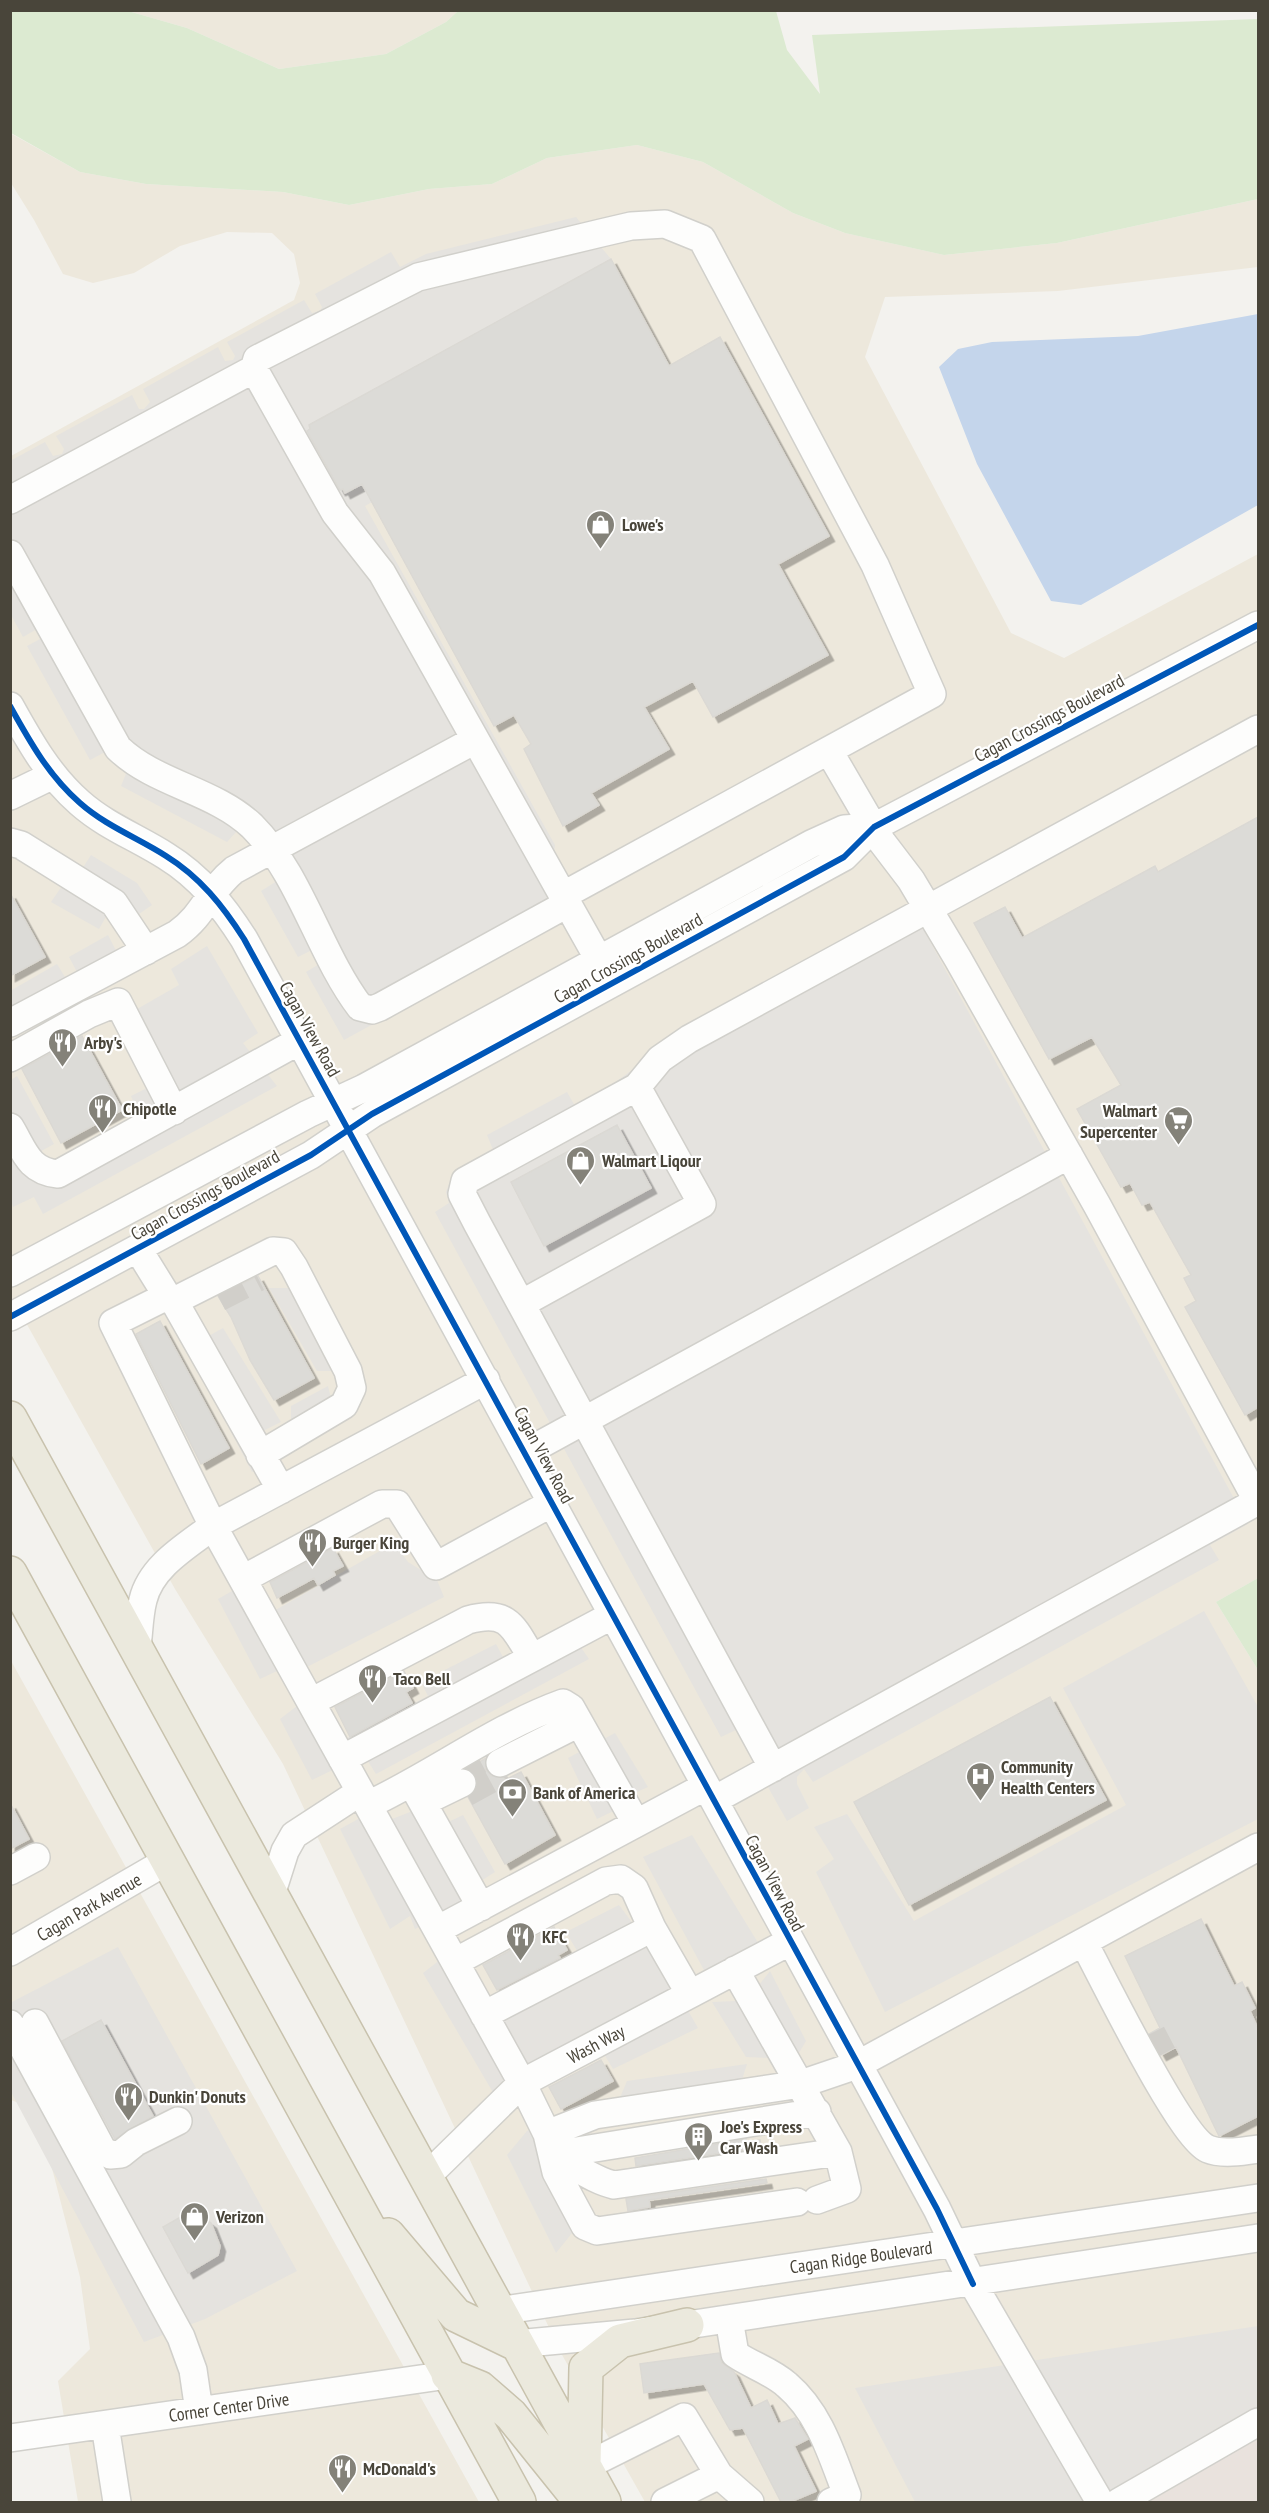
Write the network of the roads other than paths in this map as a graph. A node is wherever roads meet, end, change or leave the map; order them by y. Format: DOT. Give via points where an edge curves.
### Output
graph roads {
  1 [pos="254,369"];
  2 [pos="10,500"];
  3 [pos="10,554"];
  4 [pos="1258,624"];
  5 [pos="10,706"];
  6 [pos="1258,729"];
  7 [pos="475,740"];
  8 [pos="829,751"];
  9 [pos="53,774"];
  10 [pos="10,796"];
  11 [pos="874,827"];
  12 [pos="10,842"];
  13 [pos="271,850"];
  14 [pos="212,894"];
  15 [pos="565,900"];
  16 [pos="928,908"];
  17 [pos="146,951"];
  18 [pos="600,960"];
  19 [pos="612,983"];
  20 [pos="10,1023"];
  21 [pos="299,1041"];
  22 [pos="10,1058"];
  23 [pos="637,1087"];
  24 [pos="333,1102"];
  25 [pos="174,1111"];
  26 [pos="10,1127"];
  27 [pos="348,1130"];
  28 [pos="1069,1155"];
  29 [pos="138,1249"];
  30 [pos="294,1267"];
  31 [pos="10,1274"];
  32 [pos="258,1278"];
  33 [pos="219,1298"];
  34 [pos="521,1304"];
  35 [pos="175,1305"];
  36 [pos="10,1317"];
  37 [pos="486,1380"];
  38 [pos="10,1418"];
  39 [pos="583,1420"];
  40 [pos="525,1453"];
  41 [pos="260,1455"];
  42 [pos="281,1490"];
  43 [pos="1258,1501"];
  44 [pos="552,1503"];
  45 [pos="213,1526"];
  46 [pos="10,1573"];
  47 [pos="243,1579"];
  48 [pos="613,1615"];
  49 [pos="137,1647"];
  50 [pos="531,1658"];
  51 [pos="311,1702"];
  52 [pos="577,1718"];
  53 [pos="342,1759"];
  54 [pos="500,1763"];
  55 [pos="772,1768"];
  56 [pos="461,1783"];
  57 [pos="710,1793"];
  58 [pos="420,1798"];
  59 [pos="364,1799"];
  60 [pos="636,1823"];
  61 [pos="1258,1847"];
  62 [pos="36,1857"];
  63 [pos="167,1861"];
  64 [pos="10,1871"];
  65 [pos="271,1895"];
  66 [pos="481,1906"];
  67 [pos="652,1928"];
  68 [pos="437,1930"];
  69 [pos="789,1942"];
  70 [pos="1084,1943"];
  71 [pos="10,1952"];
  72 [pos="455,1962"];
  73 [pos="735,1970"];
  74 [pos="690,1994"];
  75 [pos="1122,2014"];
  76 [pos="484,2015"];
  77 [pos="23,2023"];
  78 [pos="857,2066"];
  79 [pos="522,2083"];
  80 [pos="801,2084"];
  81 [pos="1167,2096"];
  82 [pos="817,2112"];
  83 [pos="178,2121"];
  84 [pos="1258,2149"];
  85 [pos="838,2152"];
  86 [pos="552,2153"];
  87 [pos="426,2178"];
  88 [pos="344,2184"];
  89 [pos="1258,2198"];
  90 [pos="1258,2238"];
  91 [pos="954,2244"];
  92 [pos="682,2284"];
  93 [pos="973,2284"];
  94 [pos="498,2311"];
  95 [pos="729,2319"];
  96 [pos="687,2325"];
  97 [pos="516,2344"];
  98 [pos="448,2375"];
  99 [pos="199,2411"];
  100 [pos="1258,2422"];
  101 [pos="105,2425"];
  102 [pos="10,2438"];
  103 [pos="584,2467"];
  104 [pos="719,2475"];
  105 [pos="117,2502"];
  106 [pos="519,2502"];
  107 [pos="581,2502"];
  108 [pos="604,2502"];
  109 [pos="665,2502"];
  110 [pos="750,2502"];
  111 [pos="831,2502"];
  112 [pos="1100,2502"];
  113 [pos="1119,2502"];
  1 -- 2 [label="street"];
  1 -- 7 [label="street" via="335,513 382,573"];
  1 -- 8 [label="street" via="257,359 418,277 631,226 665,225 702,239 875,564 932,694"];
  3 -- 13 [label="street" via="117,747 137,763 237,814"];
  4 -- 11 [label="street, Cagan Crossings Boulevard"];
  5 -- 9 [label="street, Cagan View Road"];
  6 -- 16 [label="street"];
  7 -- 13 [label="street"];
  7 -- 15 [label="street"];
  8 -- 11 [label="street"];
  8 -- 15 [label="street"];
  9 -- 10 [label="street"];
  9 -- 14 [label="street, Cagan View Road" via="95,815 168,856"];
  11 -- 16 [label="street"];
  11 -- 18 [label="street, Cagan Crossings Boulevard" via="834,832"];
  11 -- 19 [label="street, Cagan Crossings Boulevard" via="844,857"];
  12 -- 17 [label="street" via="114,903"];
  13 -- 14 [label="street" via="234,870"];
  13 -- 15 [label="street" via="355,1001 365,1010 380,1007"];
  14 -- 17 [label="street" via="188,926"];
  14 -- 21 [label="street, Cagan View Road" via="249,948"];
  15 -- 18 [label="street"];
  16 -- 23 [label="street" via="689,1039 660,1059"];
  16 -- 28 [label="street"];
  17 -- 20 [label="street"];
  18 -- 19 [label="street"];
  18 -- 24 [label="street, Cagan Crossings Boulevard"];
  19 -- 27 [label="street, Cagan Crossings Boulevard"];
  21 -- 24 [label="street, Cagan View Road"];
  21 -- 25 [label="street"];
  22 -- 25 [label="street" via="118,1002"];
  23 -- 34 [label="street" via="465,1181 462,1194 466,1203"];
  23 -- 34 [label="street" via="702,1204"];
  24 -- 27 [label="street, Cagan View Road"];
  24 -- 31 [label="street, Cagan Crossings Boulevard"];
  25 -- 26 [label="street" via="58,1174 33,1166"];
  27 -- 29 [label="street, Cagan Crossings Boulevard" via="311,1155"];
  27 -- 37 [label="street, Cagan View Road"];
  28 -- 39 [label="street"];
  28 -- 43 [label="street"];
  29 -- 35 [label="street"];
  29 -- 36 [label="street, Cagan Crossings Boulevard"];
  30 -- 32 [label="street" via="278,1268"];
  30 -- 35 [label="street" via="284,1252 273,1251"];
  30 -- 41 [label="street" via="348,1371 352,1388 344,1405"];
  33 -- 35 [label="street"];
  34 -- 39 [label="street"];
  35 -- 41 [label="street"];
  35 -- 45 [label="street" via="113,1323"];
  37 -- 40 [label="street, Cagan View Road"];
  37 -- 42 [label="street"];
  38 -- 49 [label="highway"];
  39 -- 40 [label="street"];
  39 -- 55 [label="street"];
  40 -- 44 [label="street, Cagan View Road"];
  41 -- 42 [label="street"];
  42 -- 45 [label="street"];
  43 -- 55 [label="street"];
  44 -- 47 [label="street" via="436,1566 397,1504 382,1504"];
  44 -- 48 [label="street, Cagan View Road"];
  45 -- 47 [label="street"];
  45 -- 49 [label="street" via="159,1569 143,1599"];
  46 -- 63 [label="highway"];
  47 -- 51 [label="street"];
  48 -- 50 [label="street"];
  48 -- 57 [label="street, Cagan View Road"];
  49 -- 65 [label="highway"];
  50 -- 51 [label="street" via="514,1627 502,1617 487,1615 468,1620"];
  50 -- 53 [label="street"];
  51 -- 53 [label="street"];
  52 -- 54 [label="street"];
  52 -- 58 [label="street" via="563,1703 542,1711 431,1770"];
  52 -- 60 [label="street"];
  53 -- 59 [label="street"];
  55 -- 57 [label="street"];
  56 -- 58 [label="street"];
  57 -- 60 [label="street"];
  57 -- 69 [label="street, Cagan View Road"];
  58 -- 59 [label="street"];
  58 -- 66 [label="street"];
  59 -- 65 [label="street" via="294,1835"];
  59 -- 68 [label="street"];
  60 -- 66 [label="street"];
  61 -- 70 [label="street"];
  62 -- 64 [label="street"];
  63 -- 71 [label="street, Cagan Park Avenue"];
  63 -- 88 [label="highway"];
  65 -- 87 [label="highway"];
  66 -- 68 [label="street"];
  67 -- 72 [label="street" via="634,1888 621,1879 606,1881"];
  67 -- 74 [label="street"];
  67 -- 76 [label="street"];
  68 -- 72 [label="street"];
  69 -- 73 [label="street, Wash Way"];
  69 -- 78 [label="street, Cagan View Road"];
  70 -- 75 [label="street"];
  70 -- 78 [label="street"];
  72 -- 76 [label="street"];
  73 -- 74 [label="street, Wash Way"];
  73 -- 80 [label="street"];
  74 -- 79 [label="street, Wash Way"];
  75 -- 81 [label="street"];
  75 -- 81 [label="street" via="1143,2020 1157,2043 1169,2071"];
  76 -- 79 [label="street"];
  77 -- 83 [label="street" via="102,2149 110,2155 121,2154"];
  77 -- 99 [label="street" via="186,2347"];
  78 -- 80 [label="street"];
  78 -- 91 [label="street, Cagan View Road"];
  79 -- 86 [label="street"];
  79 -- 87 [label="street, Wash Way"];
  80 -- 82 [label="street"];
  80 -- 86 [label="street" via="595,2115"];
  81 -- 84 [label="street" via="1193,2136 1208,2149"];
  82 -- 85 [label="street"];
  82 -- 86 [label="street"];
  85 -- 86 [label="street" via="614,2185 599,2182"];
  85 -- 86 [label="street" via="847,2189 807,2201 590,2230"];
  87 -- 94 [label="highway"];
  88 -- 97 [label="highway" via="456,2315"];
  88 -- 98 [label="highway"];
  89 -- 91 [label="street, Cagan Ridge Boulevard"];
  90 -- 93 [label="street"];
  91 -- 92 [label="street, Cagan Ridge Boulevard"];
  91 -- 93 [label="street, Cagan View Road"];
  92 -- 94 [label="street, Cagan Ridge Boulevard"];
  92 -- 96 [label="street"];
  93 -- 95 [label="street"];
  93 -- 112 [label="street, Cagan View Road"];
  94 -- 97 [label="highway"];
  95 -- 96 [label="street"];
  95 -- 111 [label="street" via="735,2354 786,2383 804,2401 823,2433 847,2495"];
  96 -- 97 [label="street"];
  96 -- 103 [label="highway" via="620,2341 586,2368"];
  97 -- 103 [label="highway"];
  98 -- 99 [label="street, Corner Center Drive"];
  98 -- 106 [label="highway"];
  98 -- 107 [label="highway" via="480,2388 511,2415"];
  99 -- 101 [label="street, Corner Center Drive"];
  100 -- 113 [label="street"];
  101 -- 102 [label="street, Corner Center Drive"];
  101 -- 105 [label="street"];
  103 -- 104 [label="street" via="684,2418"];
  103 -- 108 [label="highway"];
  104 -- 109 [label="street"];
  104 -- 110 [label="street"];
}
